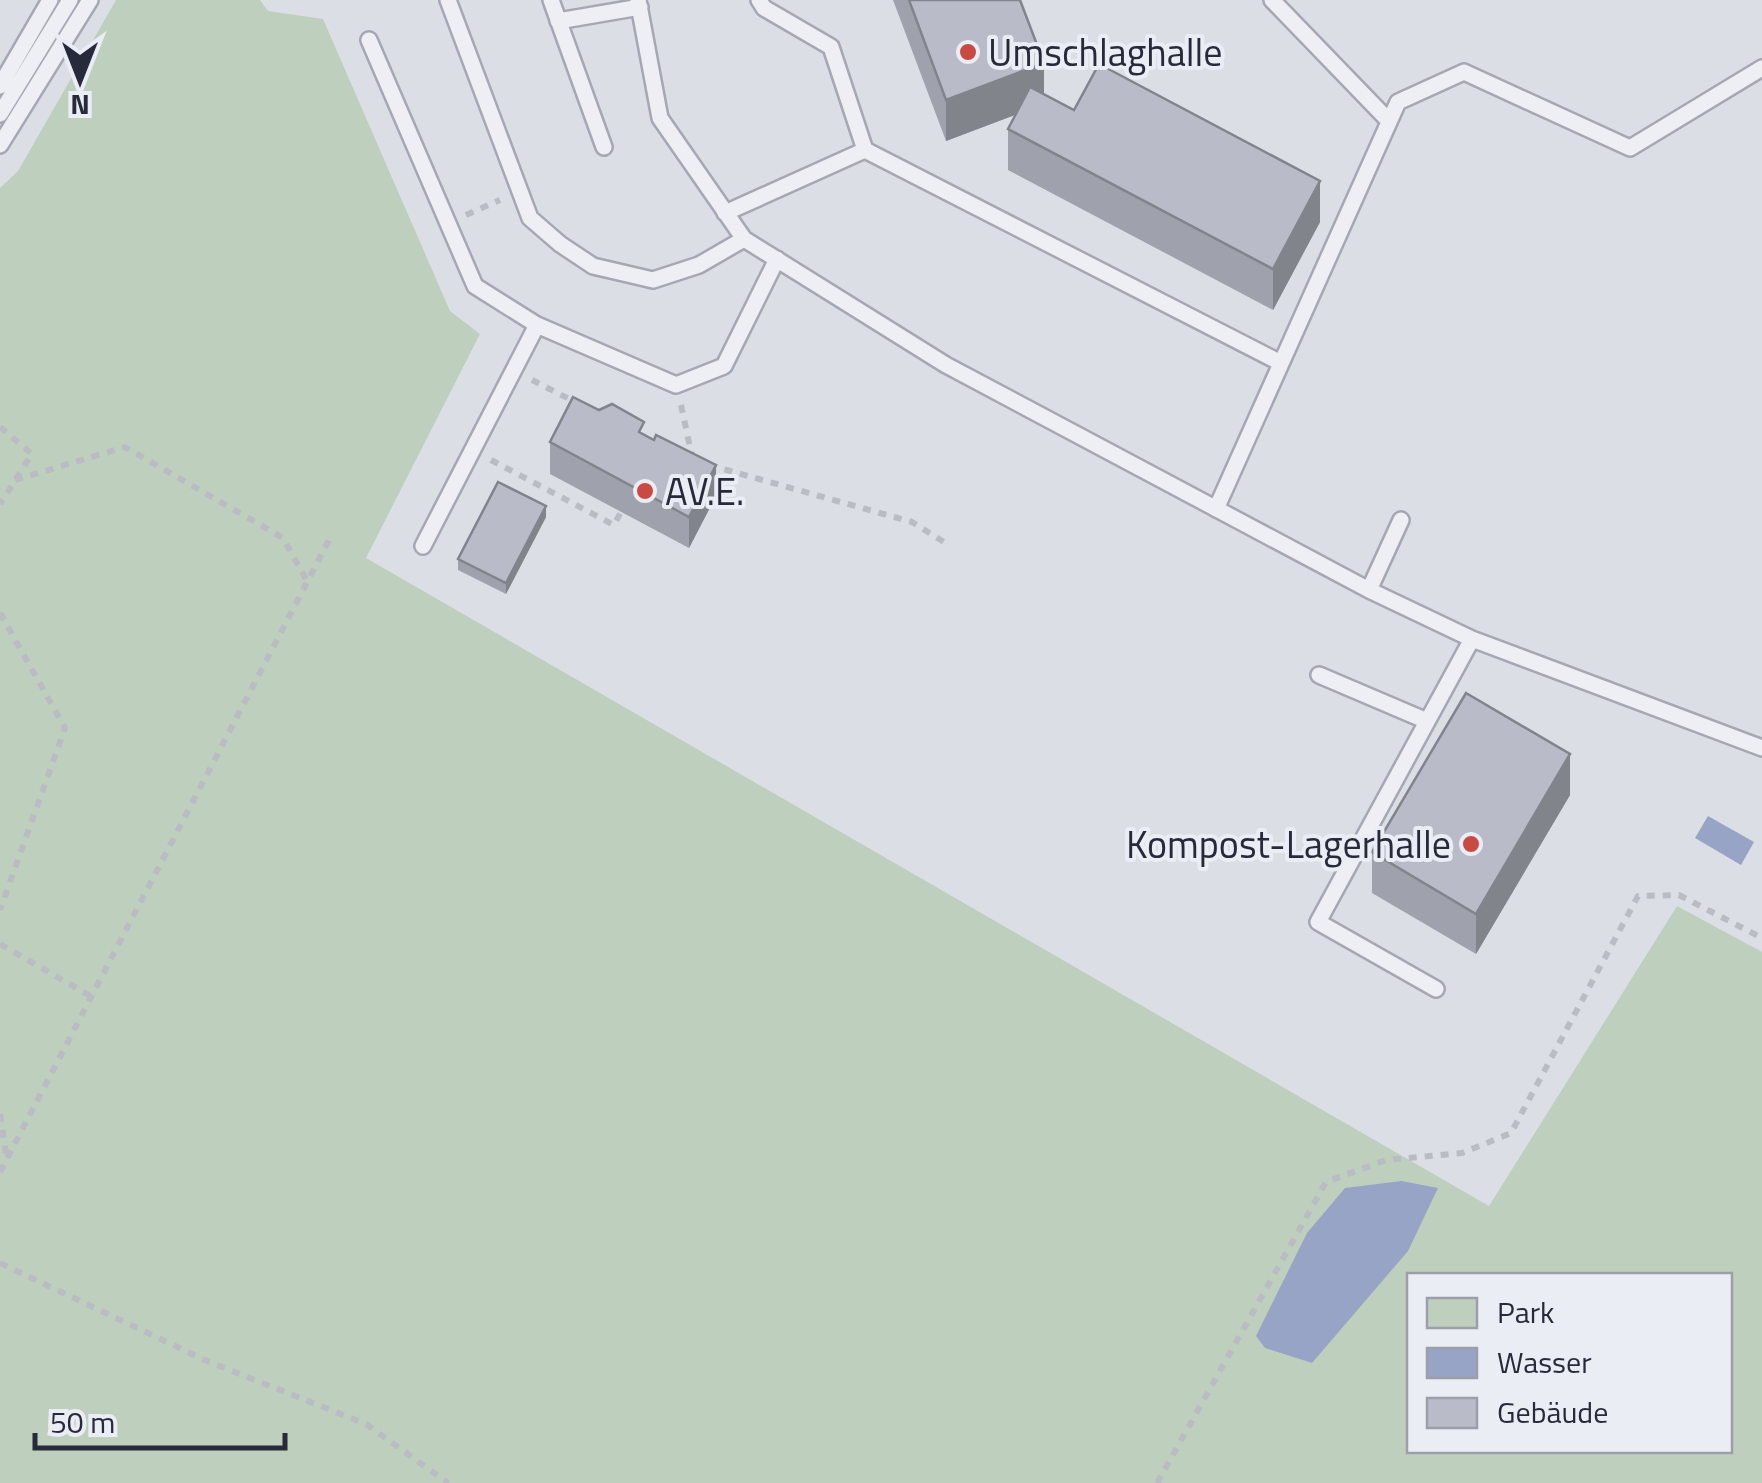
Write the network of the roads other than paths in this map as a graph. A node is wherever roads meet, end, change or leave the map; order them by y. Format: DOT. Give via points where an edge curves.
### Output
graph roads {
  1 [pos="50,0"];
  2 [pos="70,0"];
  3 [pos="90,0"];
  4 [pos="448,0"];
  5 [pos="550,0"];
  6 [pos="759,0"];
  7 [pos="1272,0"];
  8 [pos="639,3"];
  9 [pos="558,21"];
  10 [pos="368,40"];
  11 [pos="1762,68"];
  12 [pos="0,86"];
  13 [pos="0,114"];
  14 [pos="1388,120"];
  15 [pos="0,145"];
  16 [pos="604,147"];
  17 [pos="865,150"];
  18 [pos="725,212"];
  19 [pos="744,239"];
  20 [pos="777,259"];
  21 [pos="537,325"];
  22 [pos="1281,363"];
  23 [pos="1216,509"];
  24 [pos="1401,520"];
  25 [pos="422,546"];
  26 [pos="1369,590"];
  27 [pos="1472,639"];
  28 [pos="1318,675"];
  29 [pos="1427,721"];
  30 [pos="1762,748"];
  31 [pos="1436,989"];
  1 -- 12 [label="lane"];
  2 -- 13 [label="lane"];
  3 -- 15 [label="lane"];
  4 -- 19 [label="lane" via="530,218 560,244 593,266 654,280 699,265"];
  5 -- 9 [label="lane"];
  6 -- 17 [label="lane" via="831,47"];
  7 -- 14 [label="lane"];
  8 -- 9 [label="lane"];
  8 -- 18 [label="lane" via="660,118"];
  9 -- 16 [label="lane"];
  10 -- 21 [label="lane" via="475,286"];
  11 -- 14 [label="lane" via="1630,148 1464,72 1398,102"];
  14 -- 22 [label="lane"];
  17 -- 18 [label="lane"];
  17 -- 22 [label="lane"];
  18 -- 19 [label="lane"];
  19 -- 20 [label="lane"];
  20 -- 21 [label="lane" via="724,366 676,385"];
  20 -- 23 [label="lane" via="946,365"];
  21 -- 25 [label="lane"];
  22 -- 23 [label="lane"];
  23 -- 26 [label="lane"];
  24 -- 26 [label="lane"];
  26 -- 27 [label="lane"];
  27 -- 29 [label="lane"];
  27 -- 30 [label="lane"];
  28 -- 29 [label="lane"];
  29 -- 31 [label="lane" via="1318,922"];
}
